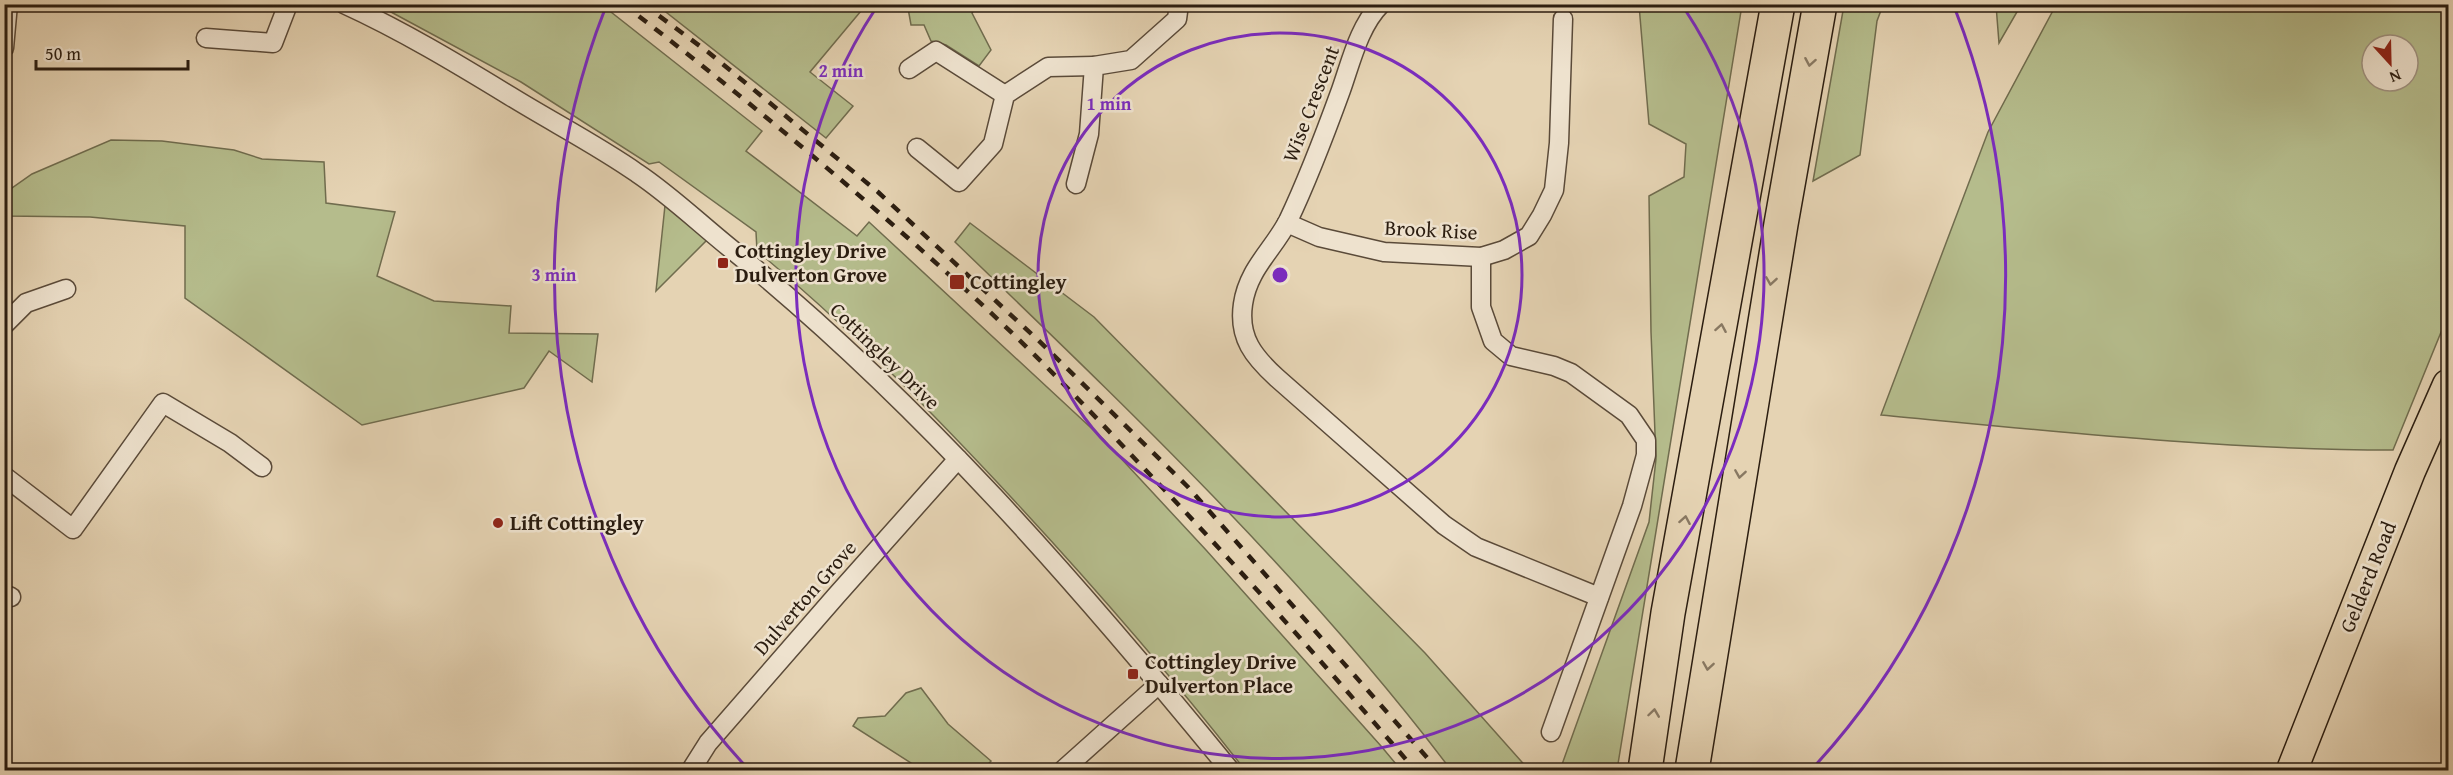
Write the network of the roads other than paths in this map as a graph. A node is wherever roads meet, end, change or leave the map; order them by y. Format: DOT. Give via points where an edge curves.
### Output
graph roads {
  1 [pos="8,4"];
  2 [pos="288,4"];
  3 [pos="344,4"];
  4 [pos="1179,4"];
  5 [pos="1381,4"];
  6 [pos="1778,4"];
  7 [pos="1820,4"];
  8 [pos="1563,19"];
  9 [pos="206,38"];
  10 [pos="4,48"];
  11 [pos="1094,66"];
  12 [pos="909,69"];
  13 [pos="1005,95"];
  14 [pos="917,148"];
  15 [pos="1076,184"];
  16 [pos="1287,223"];
  17 [pos="1481,257"];
  18 [pos="66,288"];
  19 [pos="4,325"];
  20 [pos="2448,385"];
  21 [pos="958,459"];
  22 [pos="262,467"];
  23 [pos="4,476"];
  24 [pos="1599,597"];
  25 [pos="1159,684"];
  26 [pos="1551,732"];
  27 [pos="691,771"];
  28 [pos="1063,771"];
  29 [pos="1230,771"];
  30 [pos="1645,771"];
  31 [pos="1692,771"];
  32 [pos="2292,771"];
  1 -- 10 [label="street"];
  2 -- 9 [label="street" via="273,43"];
  3 -- 21 [label="street, Cottingley Drive" via="492,85 638,174 793,300"];
  4 -- 11 [label="street" via="1177,19 1131,60"];
  5 -- 16 [label="street, Wise Crescent" via="1364,30"];
  30 -- 6 [label="highway, one-way" via="1668,613"];
  7 -- 31 [label="highway, one-way" via="1780,224"];
  8 -- 17 [label="street, Brook Rise" via="1554,190 1529,236"];
  11 -- 13 [label="street" via="1048,67"];
  11 -- 15 [label="street" via="1089,134"];
  12 -- 13 [label="street" via="936,51"];
  13 -- 14 [label="street" via="993,144 959,182"];
  16 -- 17 [label="street, Brook Rise" via="1319,237 1384,252"];
  16 -- 24 [label="street, Wise Crescent" via="1258,263 1243,304 1248,346 1256,359 1460,536 1476,547"];
  17 -- 24 [label="street" via="1481,307 1493,341 1511,356 1571,373 1629,415 1646,440 1641,478"];
  18 -- 19 [label="street" via="26,303"];
  20 -- 32 [label="main road, Gelderd Road" via="2410,471"];
  21 -- 25 [label="street, Cottingley Drive"];
  21 -- 27 [label="street, Dulverton Grove" via="708,743"];
  22 -- 23 [label="street" via="163,403 73,529"];
  24 -- 26 [label="street"];
  25 -- 28 [label="street"];
  25 -- 29 [label="street, Cottingley Drive"];
}
